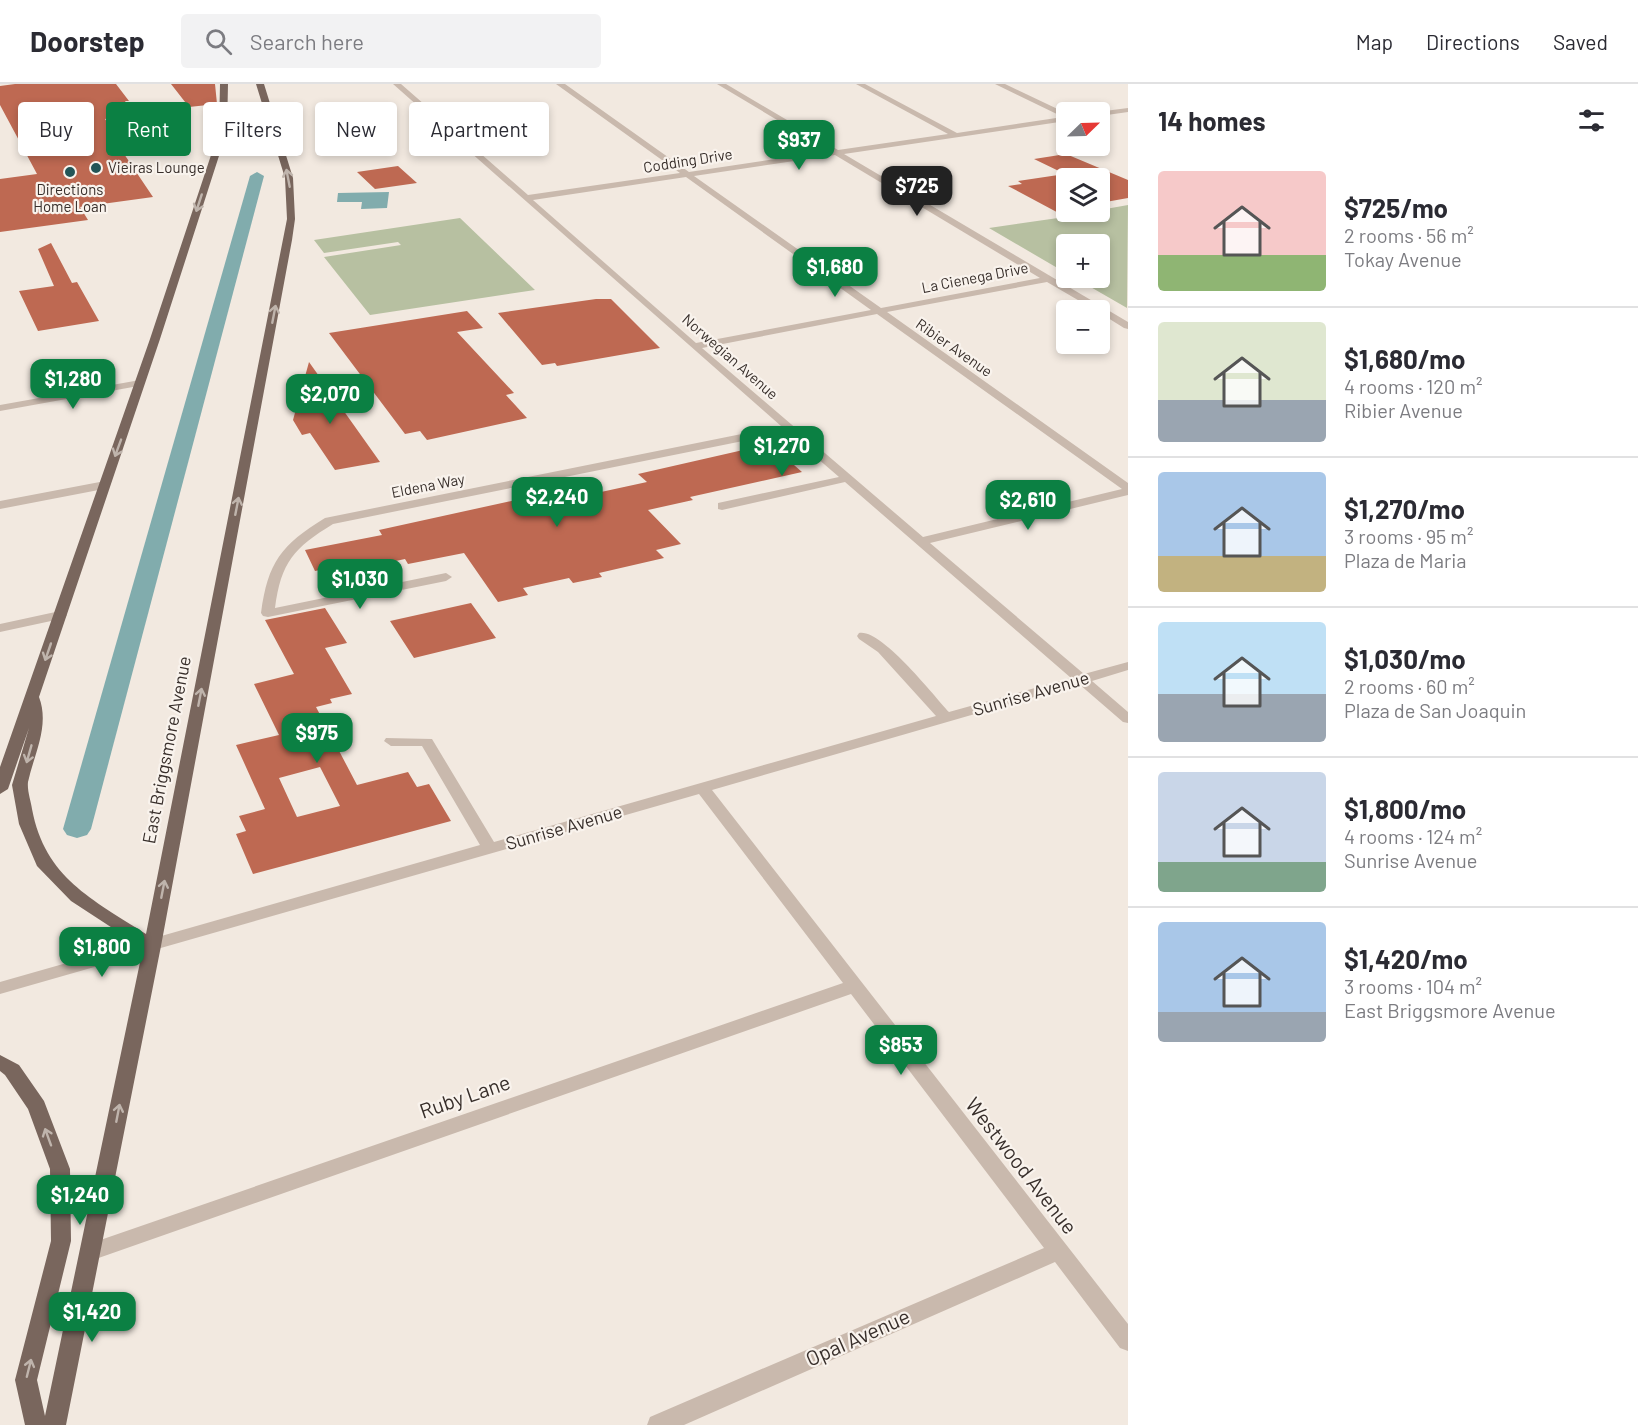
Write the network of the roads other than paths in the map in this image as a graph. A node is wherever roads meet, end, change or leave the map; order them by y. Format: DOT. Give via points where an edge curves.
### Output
graph roads {
  1 [pos="224,84"];
  2 [pos="260,84"];
  3 [pos="397,84"];
  4 [pos="560,84"];
  5 [pos="721,84"];
  6 [pos="860,84"];
  7 [pos="999,84"];
  8 [pos="1128,110"];
  9 [pos="1056,112"];
  10 [pos="1110,113"];
  11 [pos="1056,119"];
  12 [pos="956,135"];
  13 [pos="835,152"];
  14 [pos="687,174"];
  15 [pos="528,198"];
  16 [pos="1048,279"];
  17 [pos="877,312"];
  18 [pos="1128,326"];
  19 [pos="694,346"];
  20 [pos="140,383"];
  21 [pos="0,408"];
  22 [pos="789,428"];
  23 [pos="848,478"];
  24 [pos="105,485"];
  25 [pos="1128,490"];
  26 [pos="0,505"];
  27 [pos="722,506"];
  28 [pos="921,541"];
  29 [pos="446,577"];
  30 [pos="60,615"];
  31 [pos="0,628"];
  32 [pos="864,636"];
  33 [pos="1128,666"];
  34 [pos="1082,680"];
  35 [pos="32,696"];
  36 [pos="946,718"];
  37 [pos="1128,719"];
  38 [pos="391,741"];
  39 [pos="1,784"];
  40 [pos="704,788"];
  41 [pos="490,849"];
  42 [pos="152,946"];
  43 [pos="855,986"];
  44 [pos="0,988"];
  45 [pos="0,1062"];
  46 [pos="1058,1251"];
  47 [pos="90,1252"];
  48 [pos="1128,1341"];
  49 [pos="36,1425"];
  50 [pos="55,1425"];
  51 [pos="658,1425"];
  1 -- 20 [label="main road, one-way" via="222,130"];
  42 -- 2 [label="main road, East Briggsmore Avenue, one-way" via="291,219 289,178"];
  3 -- 15 [label="street, Norwegian Avenue"];
  4 -- 14 [label="street, Ribier Avenue"];
  5 -- 13 [label="street"];
  6 -- 12 [label="street"];
  7 -- 9 [label="street"];
  8 -- 10 [label="street"];
  11 -- 12 [label="street, Codding Drive"];
  12 -- 13 [label="street, Codding Drive"];
  13 -- 14 [label="street, Codding Drive"];
  13 -- 16 [label="street"];
  14 -- 15 [label="street, Codding Drive"];
  14 -- 17 [label="street, Ribier Avenue"];
  15 -- 19 [label="street, Norwegian Avenue"];
  16 -- 17 [label="street, La Cienega Drive"];
  16 -- 18 [label="street"];
  17 -- 19 [label="street, La Cienega Drive"];
  17 -- 25 [label="street, Ribier Avenue"];
  19 -- 22 [label="street, Norwegian Avenue"];
  20 -- 21 [label="street"];
  20 -- 24 [label="main road, one-way"];
  22 -- 23 [label="street, Norwegian Avenue"];
  22 -- 29 [label="street, Eldena Way" via="329,521 303,536 275,568 268,613"];
  23 -- 27 [label="street"];
  23 -- 28 [label="street, Norwegian Avenue"];
  24 -- 26 [label="street"];
  24 -- 30 [label="main road"];
  25 -- 28 [label="street"];
  28 -- 34 [label="street, Norwegian Avenue"];
  30 -- 31 [label="street"];
  30 -- 35 [label="main road, one-way"];
  32 -- 36 [label="street" via="883,650"];
  33 -- 34 [label="street, Sunrise Avenue"];
  34 -- 36 [label="street, Sunrise Avenue"];
  34 -- 37 [label="street, Norwegian Avenue"];
  35 -- 39 [label="main road"];
  35 -- 42 [label="main road, one-way" via="36,727 20,785 27,824 45,866 77,897"];
  36 -- 40 [label="street, Sunrise Avenue"];
  38 -- 41 [label="street" via="427,742"];
  40 -- 41 [label="street, Sunrise Avenue"];
  40 -- 43 [label="street, Westwood Avenue"];
  41 -- 42 [label="street, Sunrise Avenue"];
  42 -- 44 [label="street, Sunrise Avenue"];
  47 -- 42 [label="main road, East Briggsmore Avenue, one-way"];
  43 -- 46 [label="street, Westwood Avenue"];
  43 -- 47 [label="street, Ruby Lane"];
  49 -- 45 [label="main road, one-way" via="26,1380 61,1241 60,1169 37,1106 12,1070"];
  46 -- 48 [label="street, Westwood Avenue"];
  46 -- 51 [label="street, Opal Avenue"];
  47 -- 50 [label="main road, East Briggsmore Avenue"];
}
